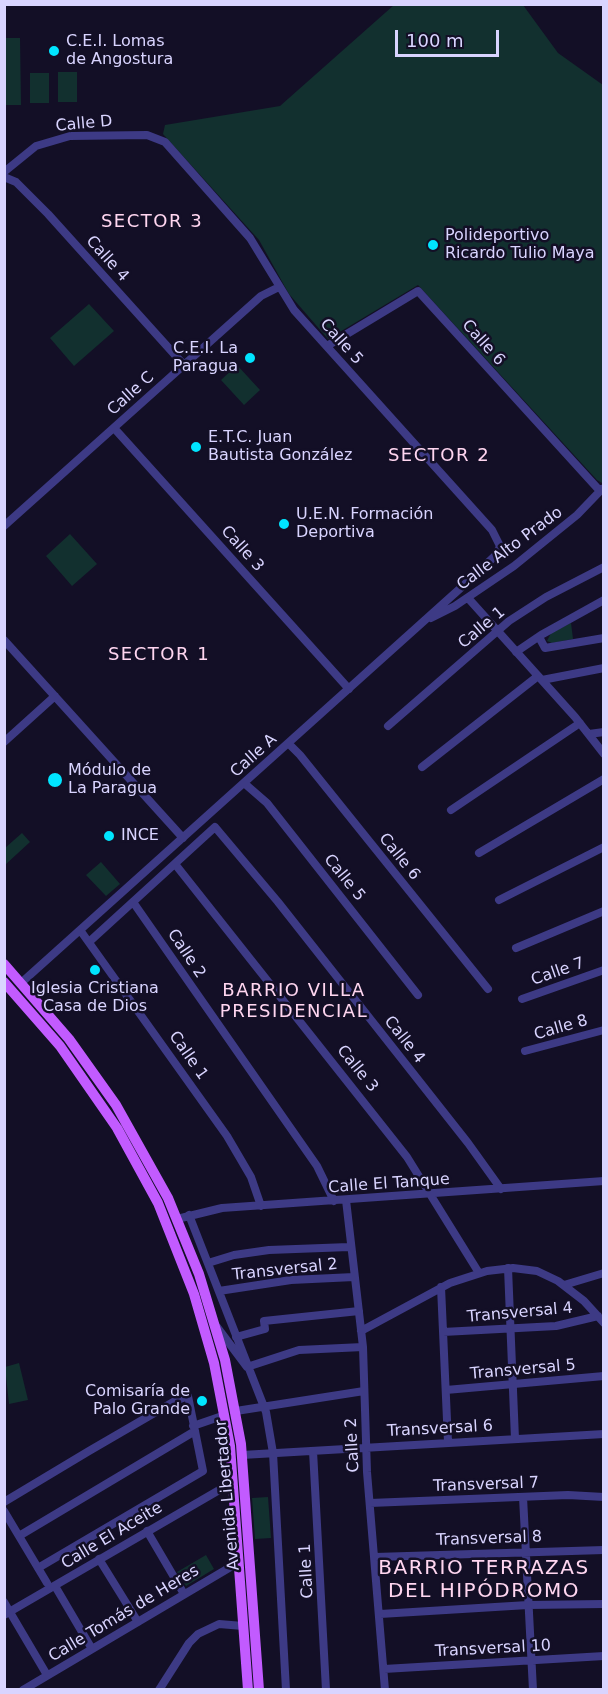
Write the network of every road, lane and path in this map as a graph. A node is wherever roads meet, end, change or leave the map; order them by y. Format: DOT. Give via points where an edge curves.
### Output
graph roads {
  1 [pos="171,148"];
  2 [pos="4,172"];
  3 [pos="4,177"];
  4 [pos="279,287"];
  5 [pos="327,346"];
  6 [pos="184,365"];
  7 [pos="114,428"];
  8 [pos="602,489"];
  9 [pos="4,526"];
  10 [pos="500,546"];
  11 [pos="603,567"];
  12 [pos="468,598"];
  13 [pos="603,600"];
  14 [pos="424,621"];
  15 [pos="498,631"];
  16 [pos="539,637"];
  17 [pos="603,638"];
  18 [pos="4,640"];
  19 [pos="516,652"];
  20 [pos="603,668"];
  21 [pos="540,678"];
  22 [pos="349,689"];
  23 [pos="55,696"];
  24 [pos="580,723"];
  25 [pos="388,726"];
  26 [pos="603,732"];
  27 [pos="589,734"];
  28 [pos="4,742"];
  29 [pos="288,743"];
  30 [pos="603,754"];
  31 [pos="423,767"];
  32 [pos="603,779"];
  33 [pos="244,783"];
  34 [pos="451,810"];
  35 [pos="185,836"];
  36 [pos="197,844"];
  37 [pos="603,847"];
  38 [pos="479,853"];
  39 [pos="175,864"];
  40 [pos="150,868"];
  41 [pos="159,878"];
  42 [pos="499,900"];
  43 [pos="133,902"];
  44 [pos="603,911"];
  45 [pos="80,930"];
  46 [pos="89,942"];
  47 [pos="516,948"];
  48 [pos="4,964"];
  49 [pos="603,970"];
  50 [pos="4,982"];
  51 [pos="17,987"];
  52 [pos="488,989"];
  53 [pos="418,995"];
  54 [pos="522,999"];
  55 [pos="603,1030"];
  56 [pos="525,1052"];
  57 [pos="603,1181"];
  58 [pos="501,1189"];
  59 [pos="432,1195"];
  60 [pos="345,1200"];
  61 [pos="334,1201"];
  62 [pos="261,1206"];
  63 [pos="189,1215"];
  64 [pos="177,1219"];
  65 [pos="349,1246"];
  66 [pos="208,1263"];
  67 [pos="508,1268"];
  68 [pos="603,1273"];
  69 [pos="479,1274"];
  70 [pos="354,1276"];
  71 [pos="564,1285"];
  72 [pos="441,1287"];
  73 [pos="219,1291"];
  74 [pos="358,1311"];
  75 [pos="601,1320"];
  76 [pos="216,1326"];
  77 [pos="511,1328"];
  78 [pos="361,1330"];
  79 [pos="443,1332"];
  80 [pos="236,1337"];
  81 [pos="363,1347"];
  82 [pos="247,1367"];
  83 [pos="603,1376"];
  84 [pos="514,1385"];
  85 [pos="446,1390"];
  86 [pos="364,1391"];
  87 [pos="264,1405"];
  88 [pos="230,1413"];
  89 [pos="194,1428"];
  90 [pos="603,1434"];
  91 [pos="515,1439"];
  92 [pos="448,1442"];
  93 [pos="366,1447"];
  94 [pos="313,1451"];
  95 [pos="273,1453"];
  96 [pos="242,1455"];
  97 [pos="233,1482"];
  98 [pos="524,1497"];
  99 [pos="603,1497"];
  100 [pos="4,1503"];
  101 [pos="370,1503"];
  102 [pos="4,1511"];
  103 [pos="147,1531"];
  104 [pos="19,1536"];
  105 [pos="603,1550"];
  106 [pos="525,1551"];
  107 [pos="375,1557"];
  108 [pos="99,1559"];
  109 [pos="239,1562"];
  110 [pos="38,1568"];
  111 [pos="51,1584"];
  112 [pos="184,1594"];
  113 [pos="4,1602"];
  114 [pos="603,1604"];
  115 [pos="528,1605"];
  116 [pos="8,1614"];
  117 [pos="380,1614"];
  118 [pos="138,1622"];
  119 [pos="243,1626"];
  120 [pos="92,1649"];
  121 [pos="603,1656"];
  122 [pos="531,1660"];
  123 [pos="384,1669"];
  124 [pos="47,1675"];
  125 [pos="23,1689"];
  126 [pos="159,1689"];
  127 [pos="248,1689"];
  128 [pos="259,1689"];
  129 [pos="286,1689"];
  130 [pos="326,1689"];
  131 [pos="385,1689"];
  132 [pos="532,1689"];
  1 -- 2 [label="street, Calle D" via="160,138 147,135 70,136 36,146"];
  1 -- 4 [label="street, Calle 5" via="250,238"];
  3 -- 6 [label="street, Calle 4" via="16,182 48,214"];
  4 -- 5 [label="street, Calle 5" via="287,302"];
  4 -- 6 [label="street, Calle C" via="261,296"];
  5 -- 8 [label="street, Calle 6" via="418,291"];
  5 -- 10 [label="street, Calle 5" via="492,530"];
  6 -- 7 [label="street, Calle C"];
  7 -- 9 [label="street, Calle C"];
  7 -- 22 [label="street, Calle 3"];
  8 -- 12 [label="street, Calle Alto Prado" via="541,546"];
  10 -- 14 [label="street, Calle A" via="496,555"];
  11 -- 15 [label="street, Calle 1" via="546,597"];
  12 -- 14 [label="street, Calle Alto Prado"];
  12 -- 15 [label="street"];
  13 -- 16 [label="street"];
  14 -- 22 [label="street, Calle A"];
  15 -- 19 [label="street"];
  15 -- 25 [label="street, Calle 1"];
  16 -- 17 [label="street" via="545,648"];
  16 -- 19 [label="street"];
  18 -- 23 [label="street"];
  19 -- 21 [label="street"];
  20 -- 21 [label="street"];
  21 -- 24 [label="street"];
  21 -- 31 [label="street"];
  22 -- 29 [label="street, Calle A"];
  23 -- 28 [label="street"];
  23 -- 35 [label="street"];
  24 -- 27 [label="street"];
  24 -- 34 [label="street"];
  26 -- 27 [label="street"];
  27 -- 30 [label="street"];
  29 -- 33 [label="street, Calle A"];
  29 -- 52 [label="street, Calle 6"];
  32 -- 38 [label="street"];
  33 -- 35 [label="street, Calle A"];
  33 -- 53 [label="street, Calle 5" via="267,803"];
  35 -- 36 [label="street"];
  35 -- 40 [label="street, Calle A"];
  36 -- 39 [label="street"];
  36 -- 58 [label="street, Calle 4" via="215,827"];
  37 -- 42 [label="street"];
  39 -- 41 [label="street"];
  39 -- 59 [label="street, Calle 3" via="369,1105"];
  40 -- 41 [label="street"];
  40 -- 45 [label="street, Calle A"];
  41 -- 43 [label="street"];
  43 -- 46 [label="street"];
  43 -- 61 [label="street, Calle 2" via="317,1166"];
  44 -- 47 [label="street"];
  45 -- 46 [label="street, Calle 1"];
  45 -- 51 [label="street, Calle A"];
  46 -- 62 [label="street, Calle 1" via="227,1136 251,1177"];
  48 -- 51 [label="main road, Avenida Libertador"];
  49 -- 54 [label="street, Calle 7"];
  50 -- 51 [label="main road, Avenida Libertador"];
  51 -- 64 [label="main road, Avenida Libertador" via="56,1023 100,1081 144,1151"];
  51 -- 88 [label="main road, Avenida Libertador" via="91,1087 158,1203 200,1310"];
  55 -- 56 [label="street, Calle 8"];
  57 -- 58 [label="street, Calle El Tanque"];
  58 -- 59 [label="street, Calle El Tanque"];
  59 -- 60 [label="street, Calle El Tanque"];
  59 -- 69 [label="street, Calle 3"];
  60 -- 61 [label="street, Calle El Tanque"];
  60 -- 65 [label="street, Calle 2"];
  61 -- 62 [label="street, Calle El Tanque"];
  62 -- 63 [label="street, Calle El Tanque"];
  63 -- 64 [label="street, Calle El Tanque"];
  63 -- 66 [label="street"];
  64 -- 76 [label="main road, Avenida Libertador"];
  65 -- 66 [label="street" via="269,1250"];
  65 -- 70 [label="street, Calle 2"];
  66 -- 73 [label="street"];
  67 -- 69 [label="street"];
  67 -- 71 [label="street" via="537,1271"];
  67 -- 77 [label="street"];
  68 -- 71 [label="street"];
  69 -- 72 [label="street"];
  70 -- 73 [label="street, Transversal 2"];
  70 -- 74 [label="street, Calle 2"];
  71 -- 75 [label="street"];
  72 -- 78 [label="street"];
  72 -- 79 [label="street"];
  73 -- 80 [label="street"];
  74 -- 78 [label="street, Calle 2"];
  74 -- 80 [label="street" via="264,1320 265,1329"];
  75 -- 77 [label="street, Transversal 4"];
  76 -- 82 [label="street"];
  76 -- 88 [label="main road, Avenida Libertador"];
  77 -- 79 [label="street, Transversal 4"];
  77 -- 84 [label="street"];
  78 -- 81 [label="street, Calle 2"];
  79 -- 85 [label="street"];
  80 -- 82 [label="street"];
  81 -- 82 [label="street" via="292,1351"];
  81 -- 86 [label="street, Calle 2"];
  82 -- 87 [label="street"];
  83 -- 84 [label="street, Transversal 5"];
  84 -- 85 [label="street, Transversal 5"];
  84 -- 91 [label="street"];
  85 -- 92 [label="street"];
  86 -- 87 [label="street"];
  86 -- 93 [label="street, Calle 2"];
  87 -- 88 [label="street"];
  87 -- 95 [label="street"];
  88 -- 89 [label="street"];
  88 -- 96 [label="main road, Avenida Libertador"];
  88 -- 97 [label="main road, Avenida Libertador"];
  89 -- 100 [label="street" via="188,1396"];
  89 -- 104 [label="street"];
  89 -- 110 [label="street" via="203,1471"];
  90 -- 91 [label="street, Transversal 6"];
  91 -- 92 [label="street, Transversal 6"];
  92 -- 93 [label="street, Transversal 6"];
  93 -- 94 [label="street, Transversal 6"];
  93 -- 101 [label="street, Calle 2"];
  94 -- 95 [label="street, Transversal 6"];
  94 -- 130 [label="street, Calle 1"];
  95 -- 96 [label="street, Transversal 6"];
  95 -- 129 [label="street"];
  96 -- 128 [label="main road, Avenida Libertador"];
  97 -- 103 [label="street, Calle El Aceite"];
  97 -- 109 [label="main road, Avenida Libertador"];
  98 -- 99 [label="street, Transversal 7"];
  98 -- 101 [label="street, Transversal 7"];
  98 -- 106 [label="street"];
  101 -- 107 [label="street, Calle 2"];
  102 -- 104 [label="street"];
  103 -- 108 [label="street, Calle El Aceite"];
  103 -- 112 [label="street"];
  104 -- 110 [label="street"];
  105 -- 106 [label="street, Transversal 8"];
  106 -- 107 [label="street, Transversal 8"];
  106 -- 115 [label="street"];
  107 -- 117 [label="street, Calle 2"];
  108 -- 111 [label="street, Calle El Aceite"];
  108 -- 118 [label="street"];
  109 -- 112 [label="street, Calle Tomás de Heres"];
  109 -- 119 [label="main road, Avenida Libertador"];
  110 -- 111 [label="street"];
  111 -- 116 [label="street, Calle El Aceite"];
  111 -- 120 [label="street"];
  112 -- 118 [label="street, Calle Tomás de Heres"];
  113 -- 116 [label="street"];
  114 -- 115 [label="street"];
  115 -- 117 [label="street"];
  115 -- 122 [label="street"];
  116 -- 124 [label="street"];
  117 -- 123 [label="street, Calle 2"];
  118 -- 120 [label="street, Calle Tomás de Heres"];
  119 -- 126 [label="street" via="219,1624 198,1634"];
  119 -- 127 [label="main road, Avenida Libertador"];
  120 -- 124 [label="street, Calle Tomás de Heres"];
  121 -- 122 [label="street, Transversal 10"];
  122 -- 123 [label="street, Transversal 10"];
  122 -- 132 [label="street"];
  123 -- 131 [label="street, Calle 2"];
  124 -- 125 [label="street, Calle Tomás de Heres"];
}
